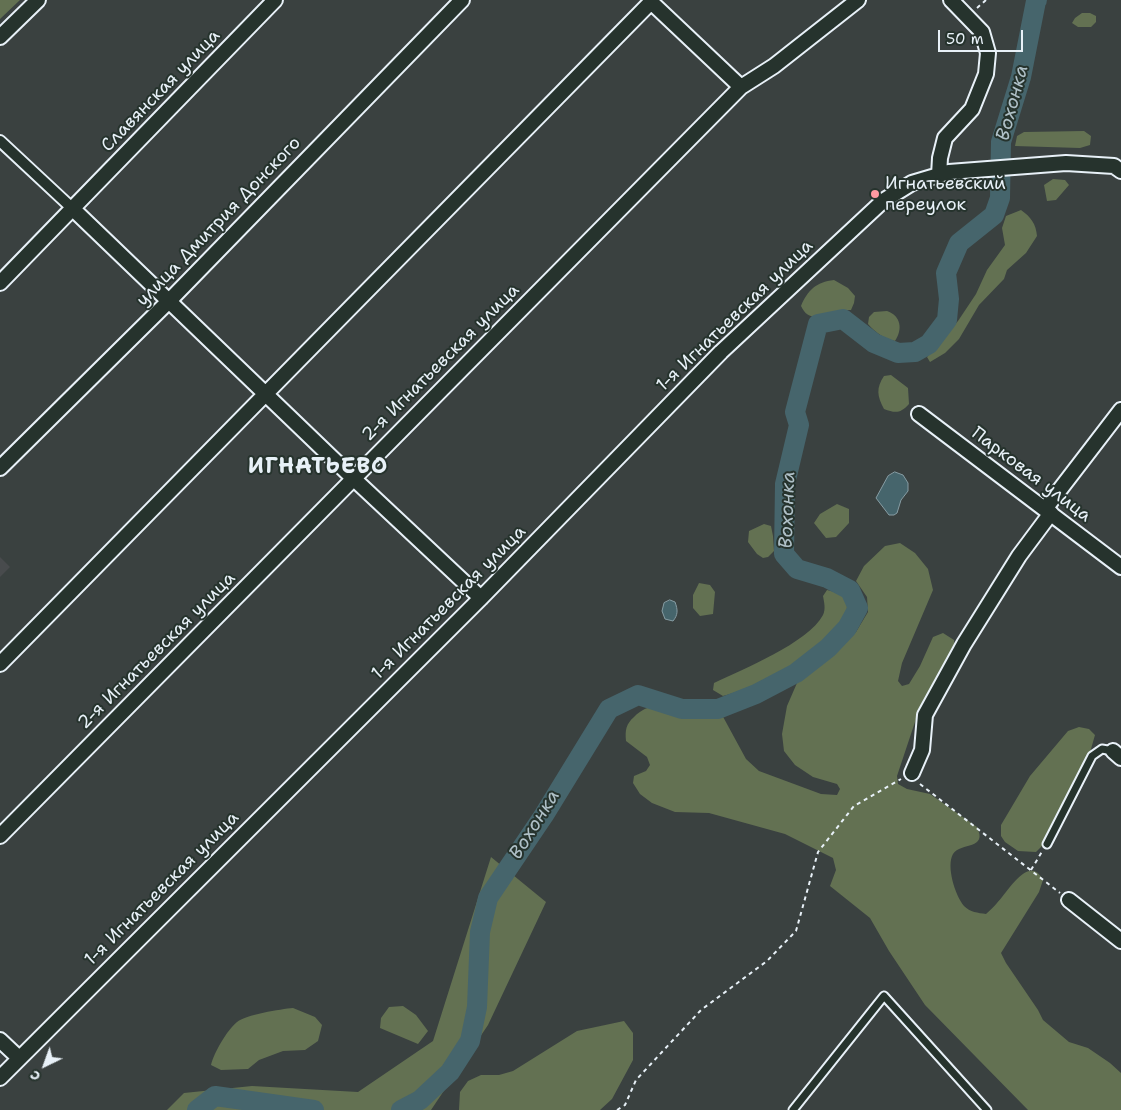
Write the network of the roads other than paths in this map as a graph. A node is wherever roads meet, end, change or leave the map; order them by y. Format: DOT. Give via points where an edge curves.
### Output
graph roads {
  1 [pos="38,0"];
  2 [pos="275,0"];
  3 [pos="462,0"];
  4 [pos="858,0"];
  5 [pos="951,0"];
  6 [pos="0,37"];
  7 [pos="741,87"];
  8 [pos="0,141"];
  9 [pos="1121,171"];
  10 [pos="944,174"];
  11 [pos="73,209"];
  12 [pos="0,283"];
  13 [pos="170,300"];
  14 [pos="266,393"];
  15 [pos="1121,410"];
  16 [pos="919,414"];
  17 [pos="0,468"];
  18 [pos="353,478"];
  19 [pos="1048,511"];
  20 [pos="1121,567"];
  21 [pos="481,598"];
  22 [pos="0,664"];
  23 [pos="1117,755"];
  24 [pos="914,778"];
  25 [pos="0,836"];
  26 [pos="1047,844"];
  27 [pos="1069,900"];
  28 [pos="1121,941"];
  29 [pos="0,1040"];
  30 [pos="19,1058"];
  31 [pos="0,1078"];
  32 [pos="985,1109"];
  33 [pos="793,1110"];
  1 -- 6 [label="street"];
  2 -- 11 [label="street, Славянская улица"];
  3 -- 13 [label="street, улица Дмитрия Донского"];
  4 -- 7 [label="street, 2-я Игнатьевская улица" via="774,66"];
  5 -- 10 [label="street" via="982,32 988,53 986,74 972,109 945,138 940,158"];
  7 -- 14 [label="street" via="651,2"];
  7 -- 18 [label="street, 2-я Игнатьевская улица"];
  8 -- 11 [label="street"];
  9 -- 10 [label="street, 1-я Игнатьевская улица" via="1114,166 1066,163"];
  10 -- 21 [label="street, 1-я Игнатьевская улица" via="912,183 883,202 721,352"];
  11 -- 12 [label="street, Славянская улица"];
  11 -- 13 [label="street"];
  13 -- 14 [label="street"];
  13 -- 17 [label="street, улица Дмитрия Донского"];
  14 -- 18 [label="street"];
  14 -- 22 [label="street"];
  15 -- 19 [label="street"];
  16 -- 19 [label="street, Парковая улица"];
  18 -- 21 [label="street"];
  18 -- 25 [label="street, 2-я Игнатьевская улица"];
  19 -- 20 [label="street, Парковая улица"];
  19 -- 24 [label="street" via="964,644 924,715 922,750"];
  21 -- 30 [label="street, 1-я Игнатьевская улица"];
  23 -- 26 [label="lane" via="1102,749 1092,756"];
  27 -- 28 [label="street"];
  29 -- 30 [label="street"];
  30 -- 31 [label="street, 1-я Игнатьевская улица"];
  32 -- 33 [label="lane" via="884,996"];
}
